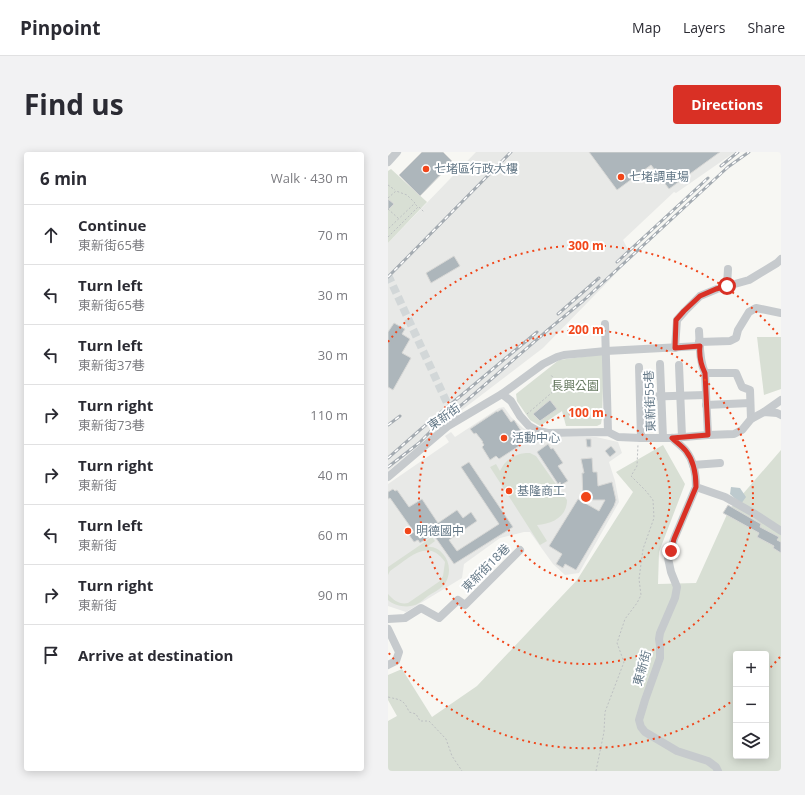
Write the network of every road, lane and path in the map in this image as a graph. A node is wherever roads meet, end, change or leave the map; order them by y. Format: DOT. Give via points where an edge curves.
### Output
graph roads {
  1 [pos="397,152"];
  2 [pos="388,162"];
  3 [pos="388,184"];
  4 [pos="396,191"];
  5 [pos="388,198"];
  6 [pos="415,203"];
  7 [pos="418,207"];
  8 [pos="388,209"];
  9 [pos="424,212"];
  10 [pos="399,219"];
  11 [pos="388,229"];
  12 [pos="388,237"];
  13 [pos="781,259"];
  14 [pos="728,269"];
  15 [pos="727,286"];
  16 [pos="781,313"];
  17 [pos="605,324"];
  18 [pos="699,331"];
  19 [pos="700,344"];
  20 [pos="675,348"];
  21 [pos="606,351"];
  22 [pos="660,364"];
  23 [pos="679,365"];
  24 [pos="639,366"];
  25 [pos="705,373"];
  26 [pos="550,374"];
  27 [pos="502,394"];
  28 [pos="705,395"];
  29 [pos="680,396"];
  30 [pos="640,397"];
  31 [pos="662,397"];
  32 [pos="781,400"];
  33 [pos="750,403"];
  34 [pos="706,405"];
  35 [pos="764,412"];
  36 [pos="527,414"];
  37 [pos="781,415"];
  38 [pos="751,419"];
  39 [pos="608,432"];
  40 [pos="708,435"];
  41 [pos="682,437"];
  42 [pos="640,438"];
  43 [pos="667,438"];
  44 [pos="720,463"];
  45 [pos="693,465"];
  46 [pos="388,477"];
  47 [pos="696,487"];
  48 [pos="781,531"];
  49 [pos="520,550"];
  50 [pos="388,619"];
  51 [pos="389,632"];
  52 [pos="388,665"];
  53 [pos="388,697"];
  54 [pos="462,771"];
  55 [pos="596,771"];
  56 [pos="718,771"];
  1 -- 2 [label="street"];
  3 -- 4 [label="path"];
  4 -- 5 [label="path"];
  4 -- 6 [label="path" via="407,195"];
  6 -- 7 [label="path"];
  6 -- 10 [label="path"];
  7 -- 9 [label="path"];
  7 -- 12 [label="path"];
  8 -- 10 [label="path"];
  10 -- 11 [label="path"];
  13 -- 15 [label="street" via="749,280"];
  14 -- 15 [label="street"];
  15 -- 20 [label="street" via="700,296 676,320"];
  16 -- 19 [label="street, 東新街" via="756,308 749,312 736,338"];
  17 -- 21 [label="street"];
  18 -- 19 [label="street"];
  19 -- 20 [label="street, 東新街"];
  19 -- 25 [label="street" via="701,365"];
  20 -- 21 [label="street, 東新街"];
  21 -- 27 [label="street, 東新街" via="557,357 543,364"];
  21 -- 39 [label="street"];
  22 -- 31 [label="street, 東新街55巷"];
  23 -- 29 [label="street"];
  24 -- 30 [label="street"];
  25 -- 28 [label="street"];
  25 -- 33 [label="street" via="736,373 742,387 750,390"];
  26 -- 36 [label="path" via="558,382 556,389"];
  27 -- 39 [label="street" via="511,401 529,426 538,431"];
  27 -- 46 [label="street, 東新街" via="455,420"];
  28 -- 29 [label="street"];
  28 -- 34 [label="street"];
  29 -- 31 [label="street"];
  29 -- 41 [label="street"];
  30 -- 31 [label="street"];
  30 -- 42 [label="street"];
  31 -- 43 [label="street, 東新街55巷"];
  32 -- 35 [label="street"];
  33 -- 34 [label="street"];
  33 -- 38 [label="street"];
  34 -- 40 [label="street"];
  35 -- 37 [label="street"];
  35 -- 38 [label="street"];
  38 -- 40 [label="street" via="742,430 734,434"];
  39 -- 42 [label="street" via="618,437"];
  40 -- 41 [label="street"];
  41 -- 43 [label="street"];
  42 -- 43 [label="street"];
  42 -- 55 [label="path" via="637,466 631,476 653,500 654,518 643,549 638,579 641,595 624,619 617,643 624,662 605,712 604,732"];
  43 -- 45 [label="street" via="685,450"];
  44 -- 45 [label="street"];
  45 -- 47 [label="street"];
  47 -- 48 [label="street" via="725,497"];
  47 -- 56 [label="street, 東新街" via="668,558 677,587 660,633 660,658 639,720 645,732 677,751 708,762"];
  49 -- 50 [label="street, 東新街18巷" via="465,605 458,600 439,618 421,608 405,618"];
  51 -- 52 [label="street" via="399,652 396,661"];
  53 -- 54 [label="path" via="397,698 407,706 409,712 416,714 420,721 429,721 446,739 452,756"];
}
